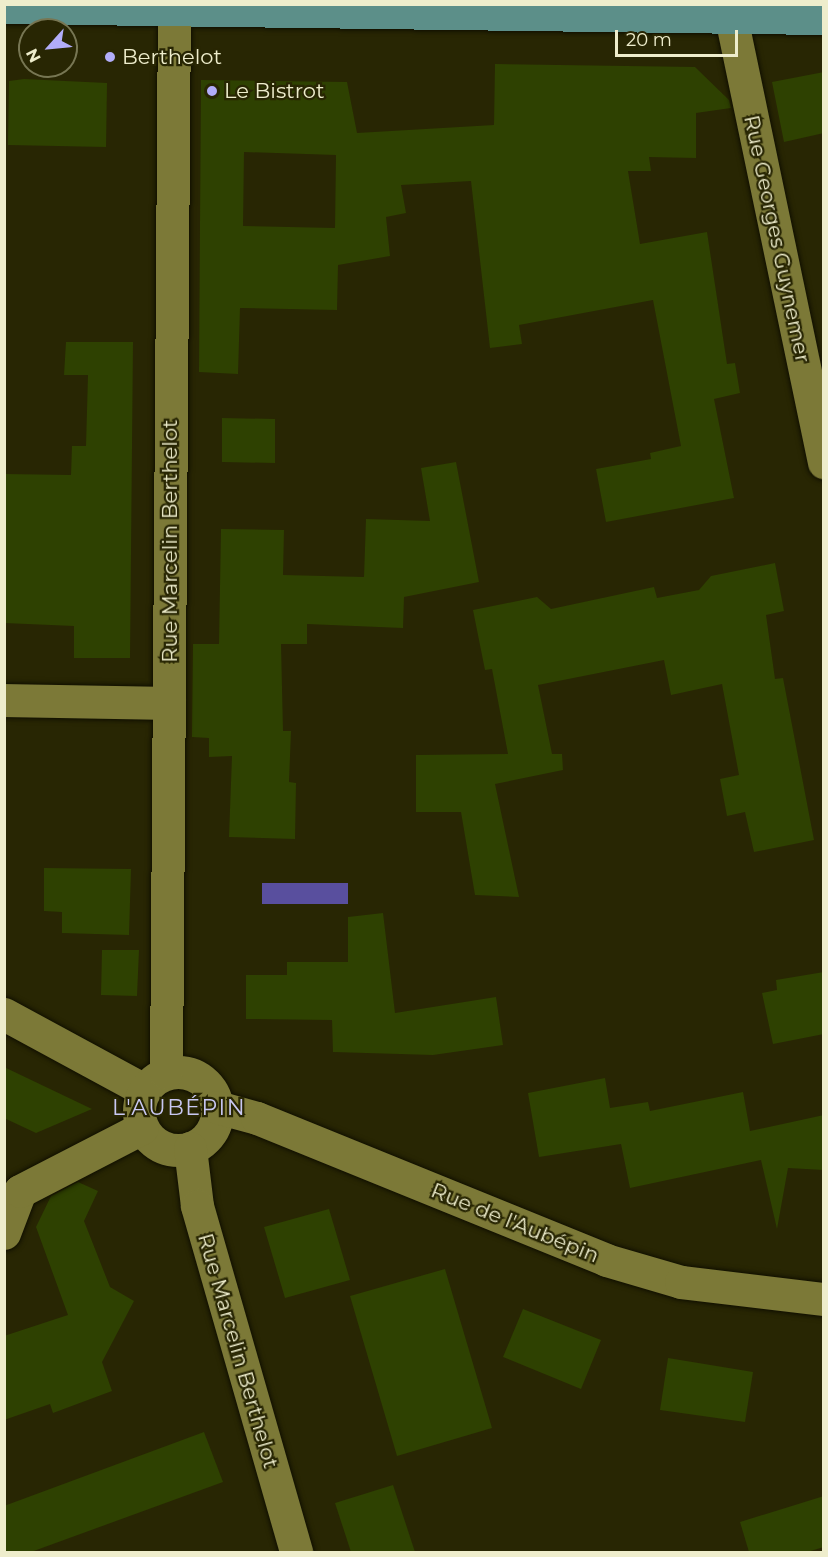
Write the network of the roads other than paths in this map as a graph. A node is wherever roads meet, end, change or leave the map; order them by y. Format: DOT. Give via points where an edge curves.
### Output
graph roads {
  1 [pos="4,7"];
  2 [pos="174,10"];
  3 [pos="731,17"];
  4 [pos="824,18"];
  5 [pos="824,462"];
  6 [pos="4,700"];
  7 [pos="168,703"];
  8 [pos="4,1014"];
  9 [pos="155,1081"];
  10 [pos="217,1107"];
  11 [pos="142,1128"];
  12 [pos="190,1148"];
  13 [pos="12,1188"];
  14 [pos="4,1233"];
  15 [pos="824,1299"];
  16 [pos="296,1552"];
  1 -- 2 [label="main road"];
  2 -- 3 [label="main road"];
  2 -- 7 [label="street, Rue Marcelin Berthelot"];
  3 -- 4 [label="main road"];
  3 -- 5 [label="street, Rue Georges Guynemer"];
  6 -- 7 [label="street"];
  7 -- 9 [label="street, Rue Marcelin Berthelot"];
  8 -- 9 [label="street"];
  9 -- 10 [label="street" via="194,1075 213,1094"];
  9 -- 11 [label="street" via="139,1108"];
  10 -- 12 [label="street" via="212,1131"];
  10 -- 15 [label="street, Rue de l'Aubépin" via="257,1118 606,1260 681,1282"];
  11 -- 12 [label="street" via="161,1147"];
  11 -- 13 [label="street"];
  12 -- 16 [label="street, Rue Marcelin Berthelot" via="197,1206"];
  13 -- 14 [label="street"];
}
